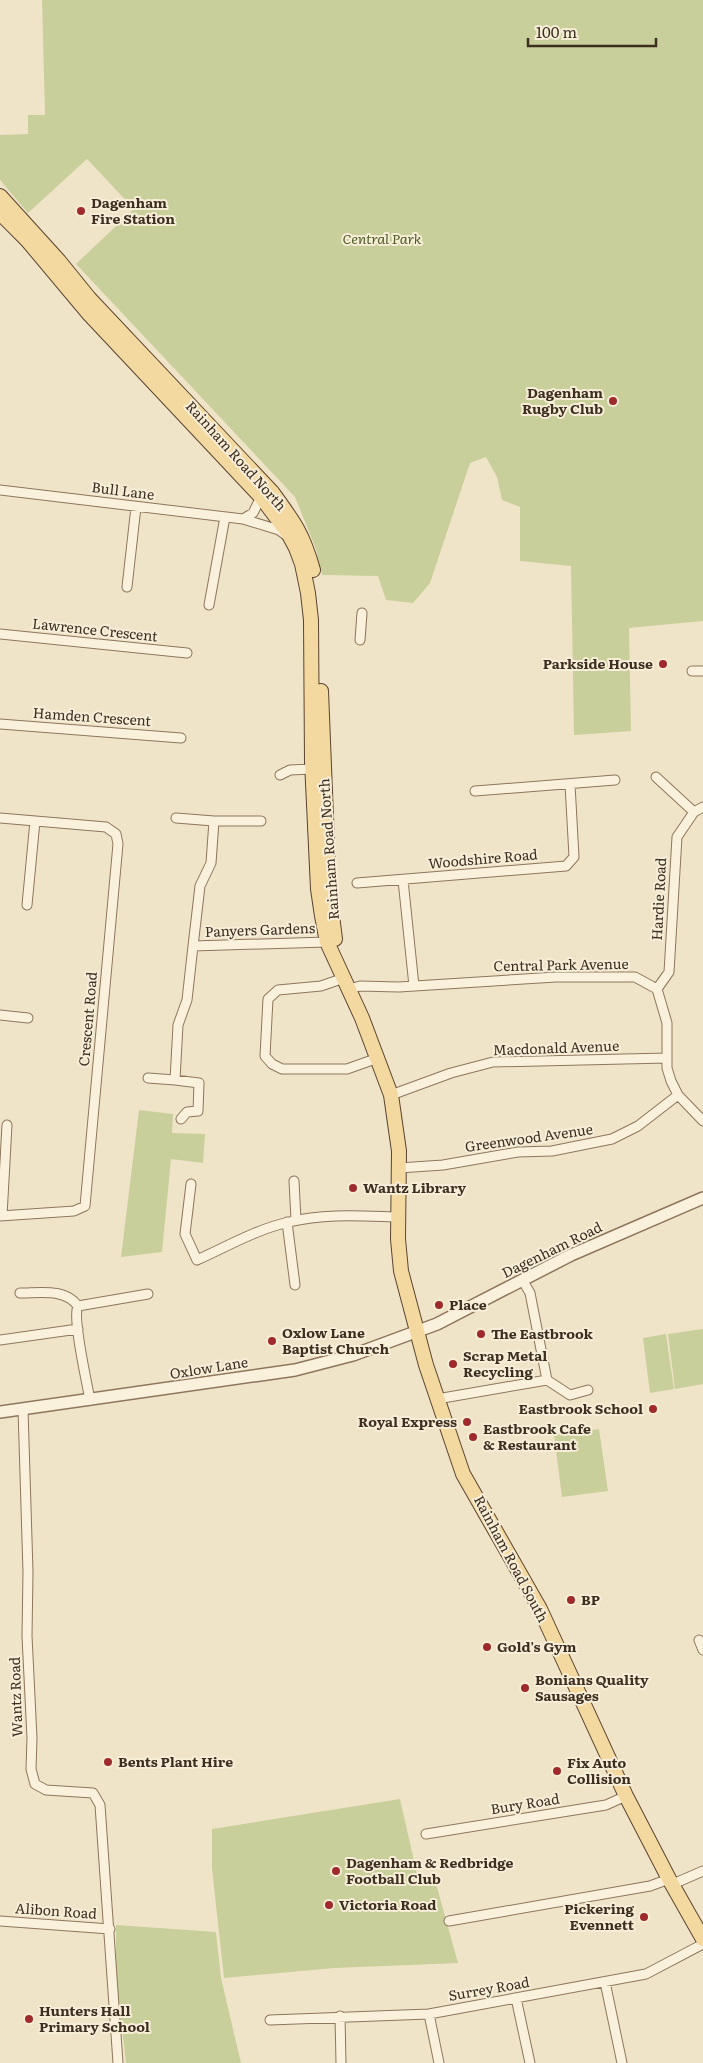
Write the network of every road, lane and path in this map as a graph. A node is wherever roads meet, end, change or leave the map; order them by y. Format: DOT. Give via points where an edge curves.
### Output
graph roads {
  1 [pos="0,196"];
  2 [pos="0,213"];
  3 [pos="0,490"];
  4 [pos="261,497"];
  5 [pos="136,507"];
  6 [pos="225,516"];
  7 [pos="242,519"];
  8 [pos="290,538"];
  9 [pos="127,587"];
  10 [pos="209,605"];
  11 [pos="362,613"];
  12 [pos="0,634"];
  13 [pos="360,640"];
  14 [pos="187,653"];
  15 [pos="692,671"];
  16 [pos="703,672"];
  17 [pos="0,724"];
  18 [pos="181,738"];
  19 [pos="312,769"];
  20 [pos="280,775"];
  21 [pos="656,776"];
  22 [pos="615,780"];
  23 [pos="570,784"];
  24 [pos="475,791"];
  25 [pos="703,807"];
  26 [pos="694,812"];
  27 [pos="0,818"];
  28 [pos="176,818"];
  29 [pos="35,821"];
  30 [pos="214,821"];
  31 [pos="261,822"];
  32 [pos="403,880"];
  33 [pos="357,883"];
  34 [pos="27,905"];
  35 [pos="327,942"];
  36 [pos="193,946"];
  37 [pos="337,960"];
  38 [pos="346,984"];
  39 [pos="414,986"];
  40 [pos="657,989"];
  41 [pos="0,1015"];
  42 [pos="28,1018"];
  43 [pos="378,1058"];
  44 [pos="667,1058"];
  45 [pos="148,1078"];
  46 [pos="175,1080"];
  47 [pos="391,1095"];
  48 [pos="678,1095"];
  49 [pos="181,1118"];
  50 [pos="703,1121"];
  51 [pos="7,1125"];
  52 [pos="399,1168"];
  53 [pos="294,1181"];
  54 [pos="191,1184"];
  55 [pos="703,1198"];
  56 [pos="1,1216"];
  57 [pos="399,1217"];
  58 [pos="296,1220"];
  59 [pos="287,1222"];
  60 [pos="524,1280"];
  61 [pos="295,1285"];
  62 [pos="20,1293"];
  63 [pos="148,1294"];
  64 [pos="78,1306"];
  65 [pos="78,1329"];
  66 [pos="417,1333"];
  67 [pos="0,1340"];
  68 [pos="548,1380"];
  69 [pos="588,1390"];
  70 [pos="437,1399"];
  71 [pos="90,1400"];
  72 [pos="23,1409"];
  73 [pos="0,1412"];
  74 [pos="699,1640"];
  75 [pos="703,1650"];
  76 [pos="626,1796"];
  77 [pos="426,1834"];
  78 [pos="703,1872"];
  79 [pos="671,1881"];
  80 [pos="0,1921"];
  81 [pos="449,1921"];
  82 [pos="110,1929"];
  83 [pos="703,1939"];
  84 [pos="703,1944"];
  85 [pos="605,1982"];
  86 [pos="516,1998"];
  87 [pos="430,2014"];
  88 [pos="340,2016"];
  89 [pos="270,2020"];
  90 [pos="118,2063"];
  91 [pos="341,2063"];
  92 [pos="439,2063"];
  93 [pos="530,2063"];
  94 [pos="622,2063"];
  1 -- 37 [label="main road, Rainham Road North" via="93,302 268,488 302,537 314,575 319,613 329,892"];
  2 -- 4 [label="main road, Rainham Road North" via="89,314"];
  3 -- 5 [label="street, Bull Lane"];
  4 -- 7 [label="street" via="253,513"];
  4 -- 8 [label="main road, Rainham Road North"];
  5 -- 6 [label="street, Bull Lane"];
  5 -- 9 [label="street"];
  6 -- 7 [label="street, Bull Lane"];
  6 -- 10 [label="street"];
  7 -- 8 [label="street, Bull Lane" via="279,530"];
  8 -- 19 [label="main road, Rainham Road North" via="302,564 311,620"];
  11 -- 13 [label="street"];
  12 -- 14 [label="street, Lawrence Crescent"];
  15 -- 16 [label="street"];
  17 -- 18 [label="street, Hamden Crescent"];
  19 -- 20 [label="street" via="290,770"];
  19 -- 35 [label="main road, Rainham Road North" via="318,888"];
  21 -- 26 [label="street"];
  22 -- 23 [label="street"];
  23 -- 24 [label="street"];
  23 -- 32 [label="street, Woodshire Road" via="574,857 566,866"];
  25 -- 26 [label="street, Hardie Road"];
  26 -- 40 [label="street, Hardie Road" via="676,837 669,972"];
  27 -- 29 [label="street, Crescent Road"];
  28 -- 30 [label="street"];
  29 -- 34 [label="street"];
  29 -- 56 [label="street, Crescent Road" via="106,827 116,834 118,844 86,1202 74,1212"];
  30 -- 31 [label="street"];
  30 -- 36 [label="street, Panyers Gardens" via="211,863 200,886"];
  32 -- 33 [label="street, Woodshire Road"];
  32 -- 39 [label="street"];
  35 -- 36 [label="street, Panyers Gardens"];
  35 -- 37 [label="main road, Rainham Road North"];
  36 -- 46 [label="street, Panyers Gardens" via="187,1000 178,1025"];
  37 -- 38 [label="main road, Rainham Road North"];
  38 -- 39 [label="street, Central Park Avenue"];
  38 -- 43 [label="main road, Rainham Road North"];
  38 -- 43 [label="street, Central Park Avenue" via="278,990 268,999 265,1056 282,1069 347,1069"];
  39 -- 40 [label="street, Central Park Avenue" via="516,978 634,977"];
  40 -- 44 [label="street" via="667,1023"];
  41 -- 42 [label="street"];
  43 -- 47 [label="main road, Rainham Road North"];
  44 -- 47 [label="street, Macdonald Avenue" via="493,1062"];
  44 -- 48 [label="street" via="667,1068"];
  45 -- 46 [label="street"];
  46 -- 49 [label="street" via="199,1083 198,1112 186,1112"];
  47 -- 52 [label="main road, Rainham Road North"];
  48 -- 50 [label="street"];
  48 -- 52 [label="street, Greenwood Avenue" via="638,1126 612,1139 552,1151 518,1152 442,1165"];
  51 -- 56 [label="street, Crescent Road"];
  52 -- 57 [label="main road, Rainham Road North"];
  53 -- 58 [label="street"];
  54 -- 59 [label="street" via="186,1234 197,1260"];
  55 -- 60 [label="street, Dagenham Road" via="572,1255"];
  57 -- 58 [label="street" via="352,1215"];
  57 -- 66 [label="main road, Rainham Road North" via="401,1271"];
  58 -- 59 [label="street"];
  59 -- 61 [label="street"];
  60 -- 66 [label="street, Dagenham Road"];
  60 -- 68 [label="street" via="530,1293"];
  62 -- 64 [label="street" via="67,1295"];
  63 -- 64 [label="street"];
  64 -- 65 [label="street"];
  65 -- 67 [label="street"];
  65 -- 71 [label="street"];
  66 -- 70 [label="main road, Rainham Road South"];
  66 -- 71 [label="street, Oxlow Lane" via="295,1370"];
  68 -- 69 [label="street" via="570,1395"];
  68 -- 70 [label="street"];
  70 -- 76 [label="main road, Rainham Road South" via="463,1474 540,1609"];
  71 -- 72 [label="street, Oxlow Lane"];
  72 -- 73 [label="street, Oxlow Lane"];
  72 -- 82 [label="street, Wantz Road" via="31,1768 35,1784 46,1790 93,1793 100,1805"];
  74 -- 75 [label="street"];
  76 -- 77 [label="street, Bury Road" via="606,1805"];
  76 -- 79 [label="main road, Rainham Road South"];
  78 -- 79 [label="street"];
  79 -- 81 [label="street"];
  79 -- 83 [label="main road, Rainham Road South"];
  80 -- 82 [label="street, Alibon Road"];
  82 -- 90 [label="street"];
  84 -- 85 [label="street, Surrey Road" via="646,1974"];
  85 -- 86 [label="street, Surrey Road"];
  85 -- 94 [label="street"];
  86 -- 87 [label="street, Surrey Road"];
  86 -- 93 [label="street"];
  87 -- 88 [label="street, Surrey Road"];
  87 -- 92 [label="street"];
  88 -- 89 [label="street, Surrey Road"];
  88 -- 91 [label="street"];
}
